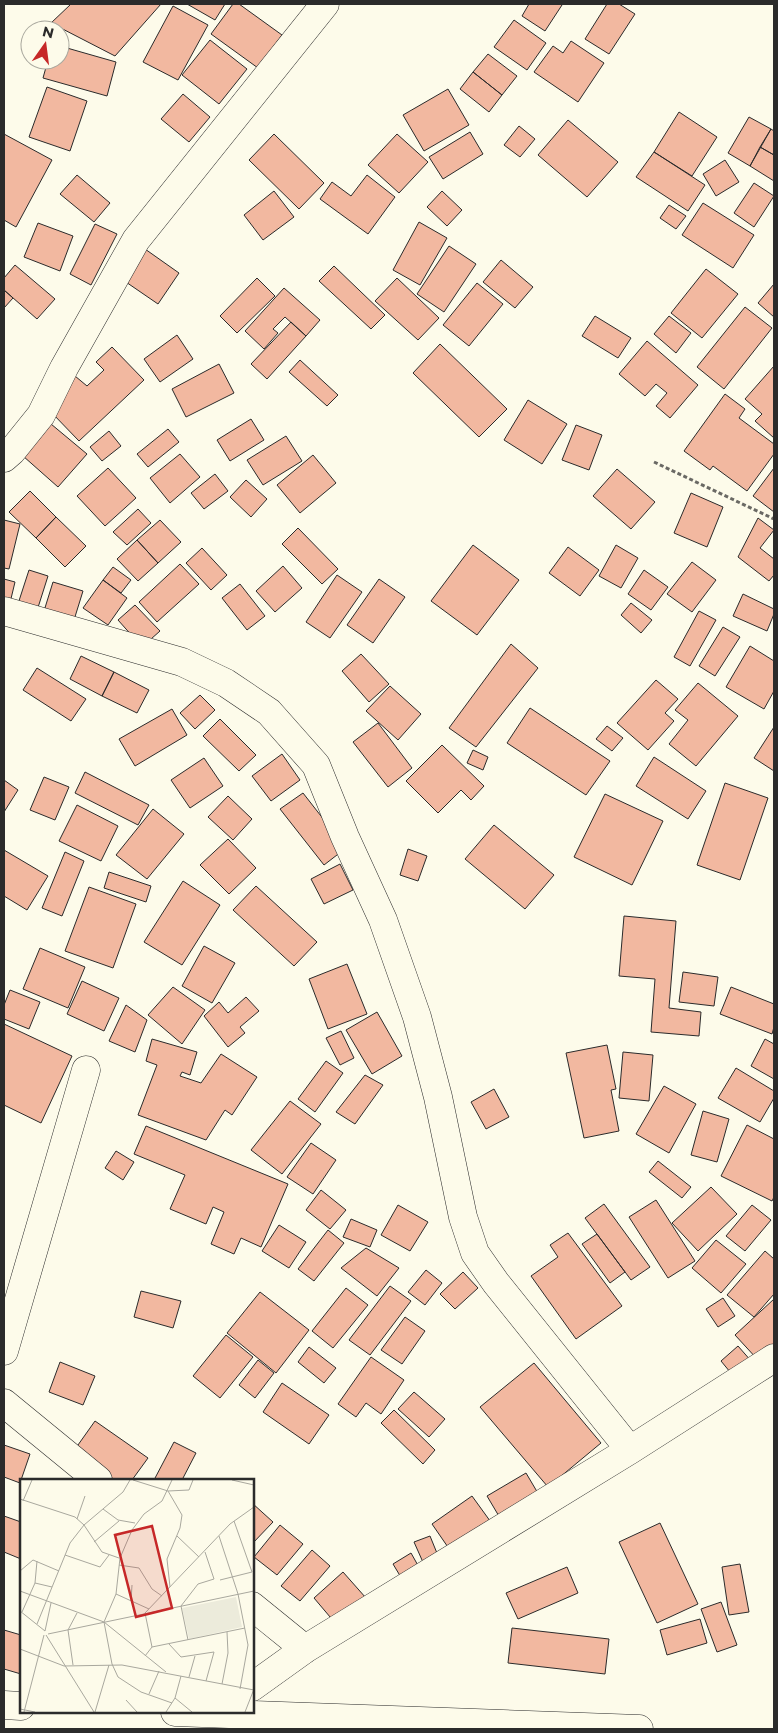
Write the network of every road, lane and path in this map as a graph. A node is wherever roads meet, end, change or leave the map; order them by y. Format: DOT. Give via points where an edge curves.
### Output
graph roads {
  1 [pos="325,4"];
  2 [pos="4,458"];
  3 [pos="654,462"];
  4 [pos="774,519"];
  5 [pos="4,611"];
  6 [pos="86,1070"];
  7 [pos="4,1351"];
  8 [pos="774,1358"];
  9 [pos="4,1404"];
  10 [pos="630,1450"];
  11 [pos="97,1479"];
  12 [pos="254,1608"];
  13 [pos="305,1649"];
  14 [pos="254,1686"];
  15 [pos="4,1705"];
  16 [pos="20,1706"];
  17 [pos="182,1713"];
  18 [pos="215,1718"];
  19 [pos="639,1729"];
  1 -- 2 [label="street" via="136,240 41,415"];
  3 -- 4 [label="path"];
  5 -- 10 [label="street" via="182,662 226,683 269,712 316,765 382,920 416,1017 438,1097 463,1217 475,1253"];
  6 -- 7 [label="street"];
  8 -- 10 [label="street"];
  9 -- 11 [label="street"];
  10 -- 13 [label="street"];
  12 -- 13 [label="street"];
  13 -- 14 [label="street"];
  15 -- 16 [label="street"];
  17 -- 18 [label="street"];
  18 -- 19 [label="street"];
}
